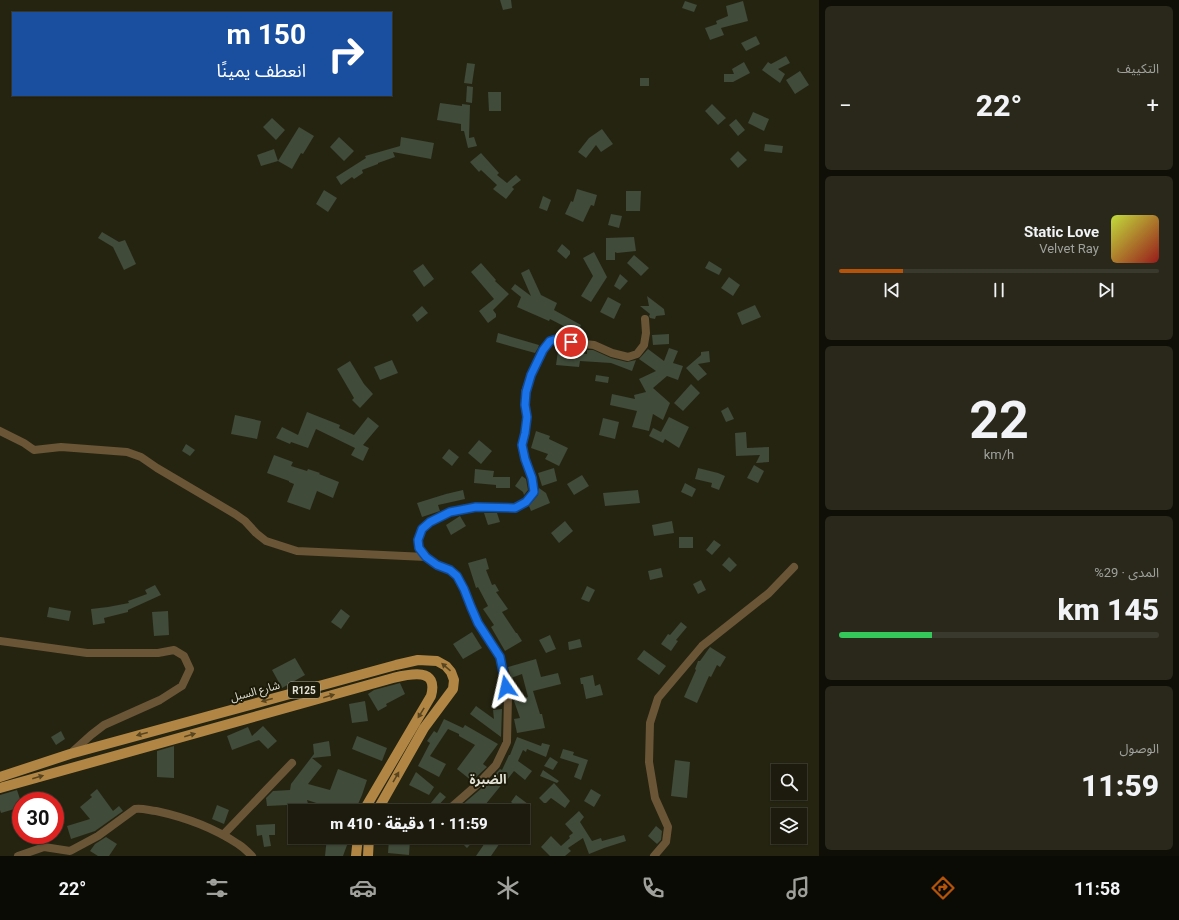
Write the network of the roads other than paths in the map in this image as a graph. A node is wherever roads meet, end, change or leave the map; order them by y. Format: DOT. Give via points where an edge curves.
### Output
graph roads {
  1 [pos="645,319"];
  2 [pos="0,431"];
  3 [pos="426,557"];
  4 [pos="794,567"];
  5 [pos="0,641"];
  6 [pos="70,754"];
  7 [pos="292,762"];
  8 [pos="0,777"];
  9 [pos="0,788"];
  10 [pos="368,804"];
  11 [pos="381,804"];
  12 [pos="455,804"];
  13 [pos="223,835"];
  14 [pos="357,844"];
  15 [pos="369,844"];
  16 [pos="18,856"];
  17 [pos="252,856"];
  18 [pos="356,856"];
  19 [pos="368,856"];
  20 [pos="654,856"];
  1 -- 3 [label="street" via="644,345 637,354 628,356 612,353 594,345 557,339 550,341 531,375 526,392 527,417 522,445 534,492 526,502 515,508 476,507 450,512 430,522 422,529 418,540 419,548"];
  2 -- 3 [label="street" via="34,450 61,447 127,452 141,457 235,514 266,541 289,549"];
  3 -- 12 [label="street" via="457,576 478,623 500,657 508,696 508,742 496,765"];
  4 -- 20 [label="street" via="769,593 702,646 658,698 650,723 649,762 655,798 668,827 666,842"];
  5 -- 6 [label="street" via="87,653 158,653 174,650 184,656 190,669 182,686 160,700 104,725"];
  6 -- 8 [label="main road, شارع السبل / R125"];
  11 -- 6 [label="main road, شارع السبل / R125, one-way" via="424,728 453,689 454,680 451,672 437,661 410,662"];
  7 -- 13 [label="street"];
  9 -- 10 [label="main road, R125, one-way" via="393,678 411,674 429,677 434,689 431,696"];
  13 -- 16 [label="street" via="173,815 141,808 135,809 98,836 70,851 44,847"];
  13 -- 17 [label="street"];
  14 -- 18 [label="main road"];
  15 -- 19 [label="main road"];
}
